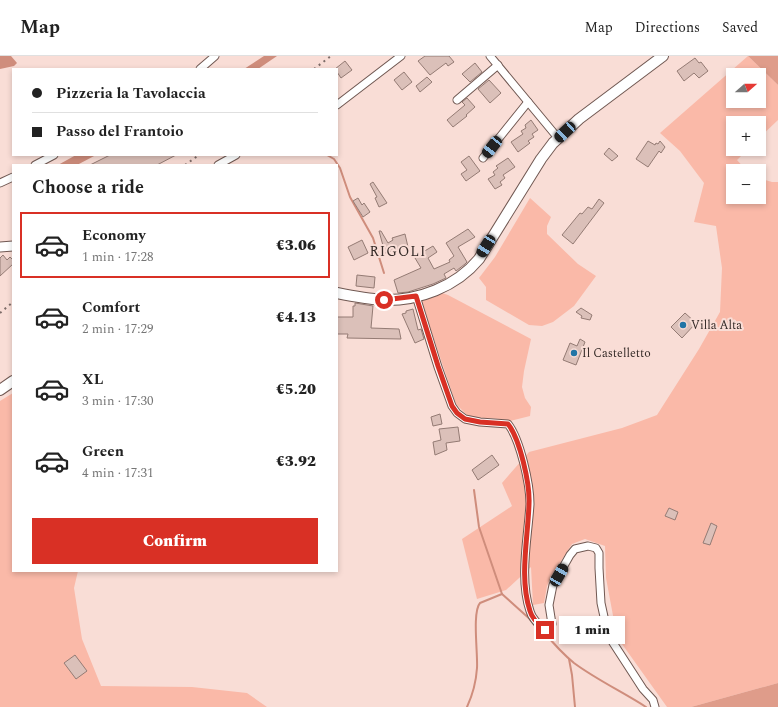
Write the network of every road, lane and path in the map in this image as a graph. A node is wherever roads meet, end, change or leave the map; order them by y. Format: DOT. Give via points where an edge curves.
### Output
graph roads {
  1 [pos="215,56"];
  2 [pos="401,56"];
  3 [pos="490,56"];
  4 [pos="663,56"];
  5 [pos="498,65"];
  6 [pos="201,68"];
  7 [pos="456,100"];
  8 [pos="528,102"];
  9 [pos="338,104"];
  10 [pos="558,138"];
  11 [pos="52,156"];
  12 [pos="234,156"];
  13 [pos="483,158"];
  14 [pos="37,164"];
  15 [pos="220,164"];
  16 [pos="12,177"];
  17 [pos="0,183"];
  18 [pos="12,246"];
  19 [pos="0,247"];
  20 [pos="338,293"];
  21 [pos="416,296"];
  22 [pos="12,382"];
  23 [pos="0,390"];
  24 [pos="655,707"];
  1 -- 6 [label="street"];
  2 -- 9 [label="street"];
  3 -- 5 [label="street"];
  4 -- 10 [label="main road" via="579,119"];
  5 -- 7 [label="street"];
  5 -- 8 [label="street"];
  8 -- 10 [label="street"];
  8 -- 13 [label="street"];
  10 -- 21 [label="main road" via="541,159 472,268 443,288"];
  11 -- 14 [label="street"];
  12 -- 15 [label="street"];
  16 -- 17 [label="street"];
  18 -- 19 [label="street"];
  20 -- 21 [label="main road" via="384,300"];
  21 -- 24 [label="street" via="452,406 465,419 508,424 513,430 523,460 530,502 525,562 526,592 530,612 535,621 545,630 550,628 552,624 549,605 553,585 570,555 575,549 588,546 596,548 599,553 601,603 608,635 653,700"];
  22 -- 23 [label="main road"];
}
